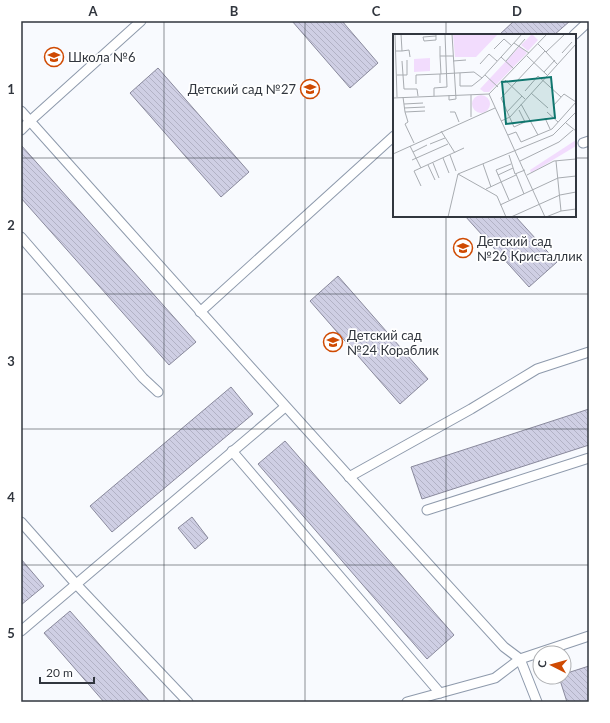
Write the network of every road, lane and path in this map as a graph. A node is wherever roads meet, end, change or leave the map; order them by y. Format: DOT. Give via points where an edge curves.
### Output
graph roads {
  1 [pos="141,21"];
  2 [pos="589,21"];
  3 [pos="575,34"];
  4 [pos="21,111"];
  5 [pos="30,121"];
  6 [pos="21,130"];
  7 [pos="393,137"];
  8 [pos="21,237"];
  9 [pos="200,312"];
  10 [pos="589,352"];
  11 [pos="158,392"];
  12 [pos="285,406"];
  13 [pos="232,451"];
  14 [pos="589,458"];
  15 [pos="349,477"];
  16 [pos="427,510"];
  17 [pos="21,522"];
  18 [pos="76,584"];
  19 [pos="21,631"];
  20 [pos="589,636"];
  21 [pos="520,659"];
  22 [pos="440,693"];
  23 [pos="188,702"];
  24 [pos="408,702"];
  25 [pos="537,702"];
  1 -- 5 [label="lane"];
  2 -- 3 [label="lane"];
  4 -- 5 [label="lane"];
  5 -- 6 [label="lane"];
  5 -- 9 [label="lane"];
  7 -- 9 [label="lane"];
  8 -- 11 [label="lane"];
  9 -- 12 [label="lane"];
  10 -- 15 [label="lane" via="537,370"];
  12 -- 13 [label="lane"];
  12 -- 15 [label="lane"];
  13 -- 18 [label="lane"];
  13 -- 22 [label="lane"];
  14 -- 16 [label="lane"];
  15 -- 21 [label="lane" via="504,647"];
  17 -- 18 [label="lane"];
  18 -- 19 [label="lane"];
  18 -- 23 [label="lane"];
  20 -- 21 [label="lane"];
  21 -- 22 [label="lane" via="495,678"];
  21 -- 25 [label="lane"];
  22 -- 24 [label="lane"];
}
